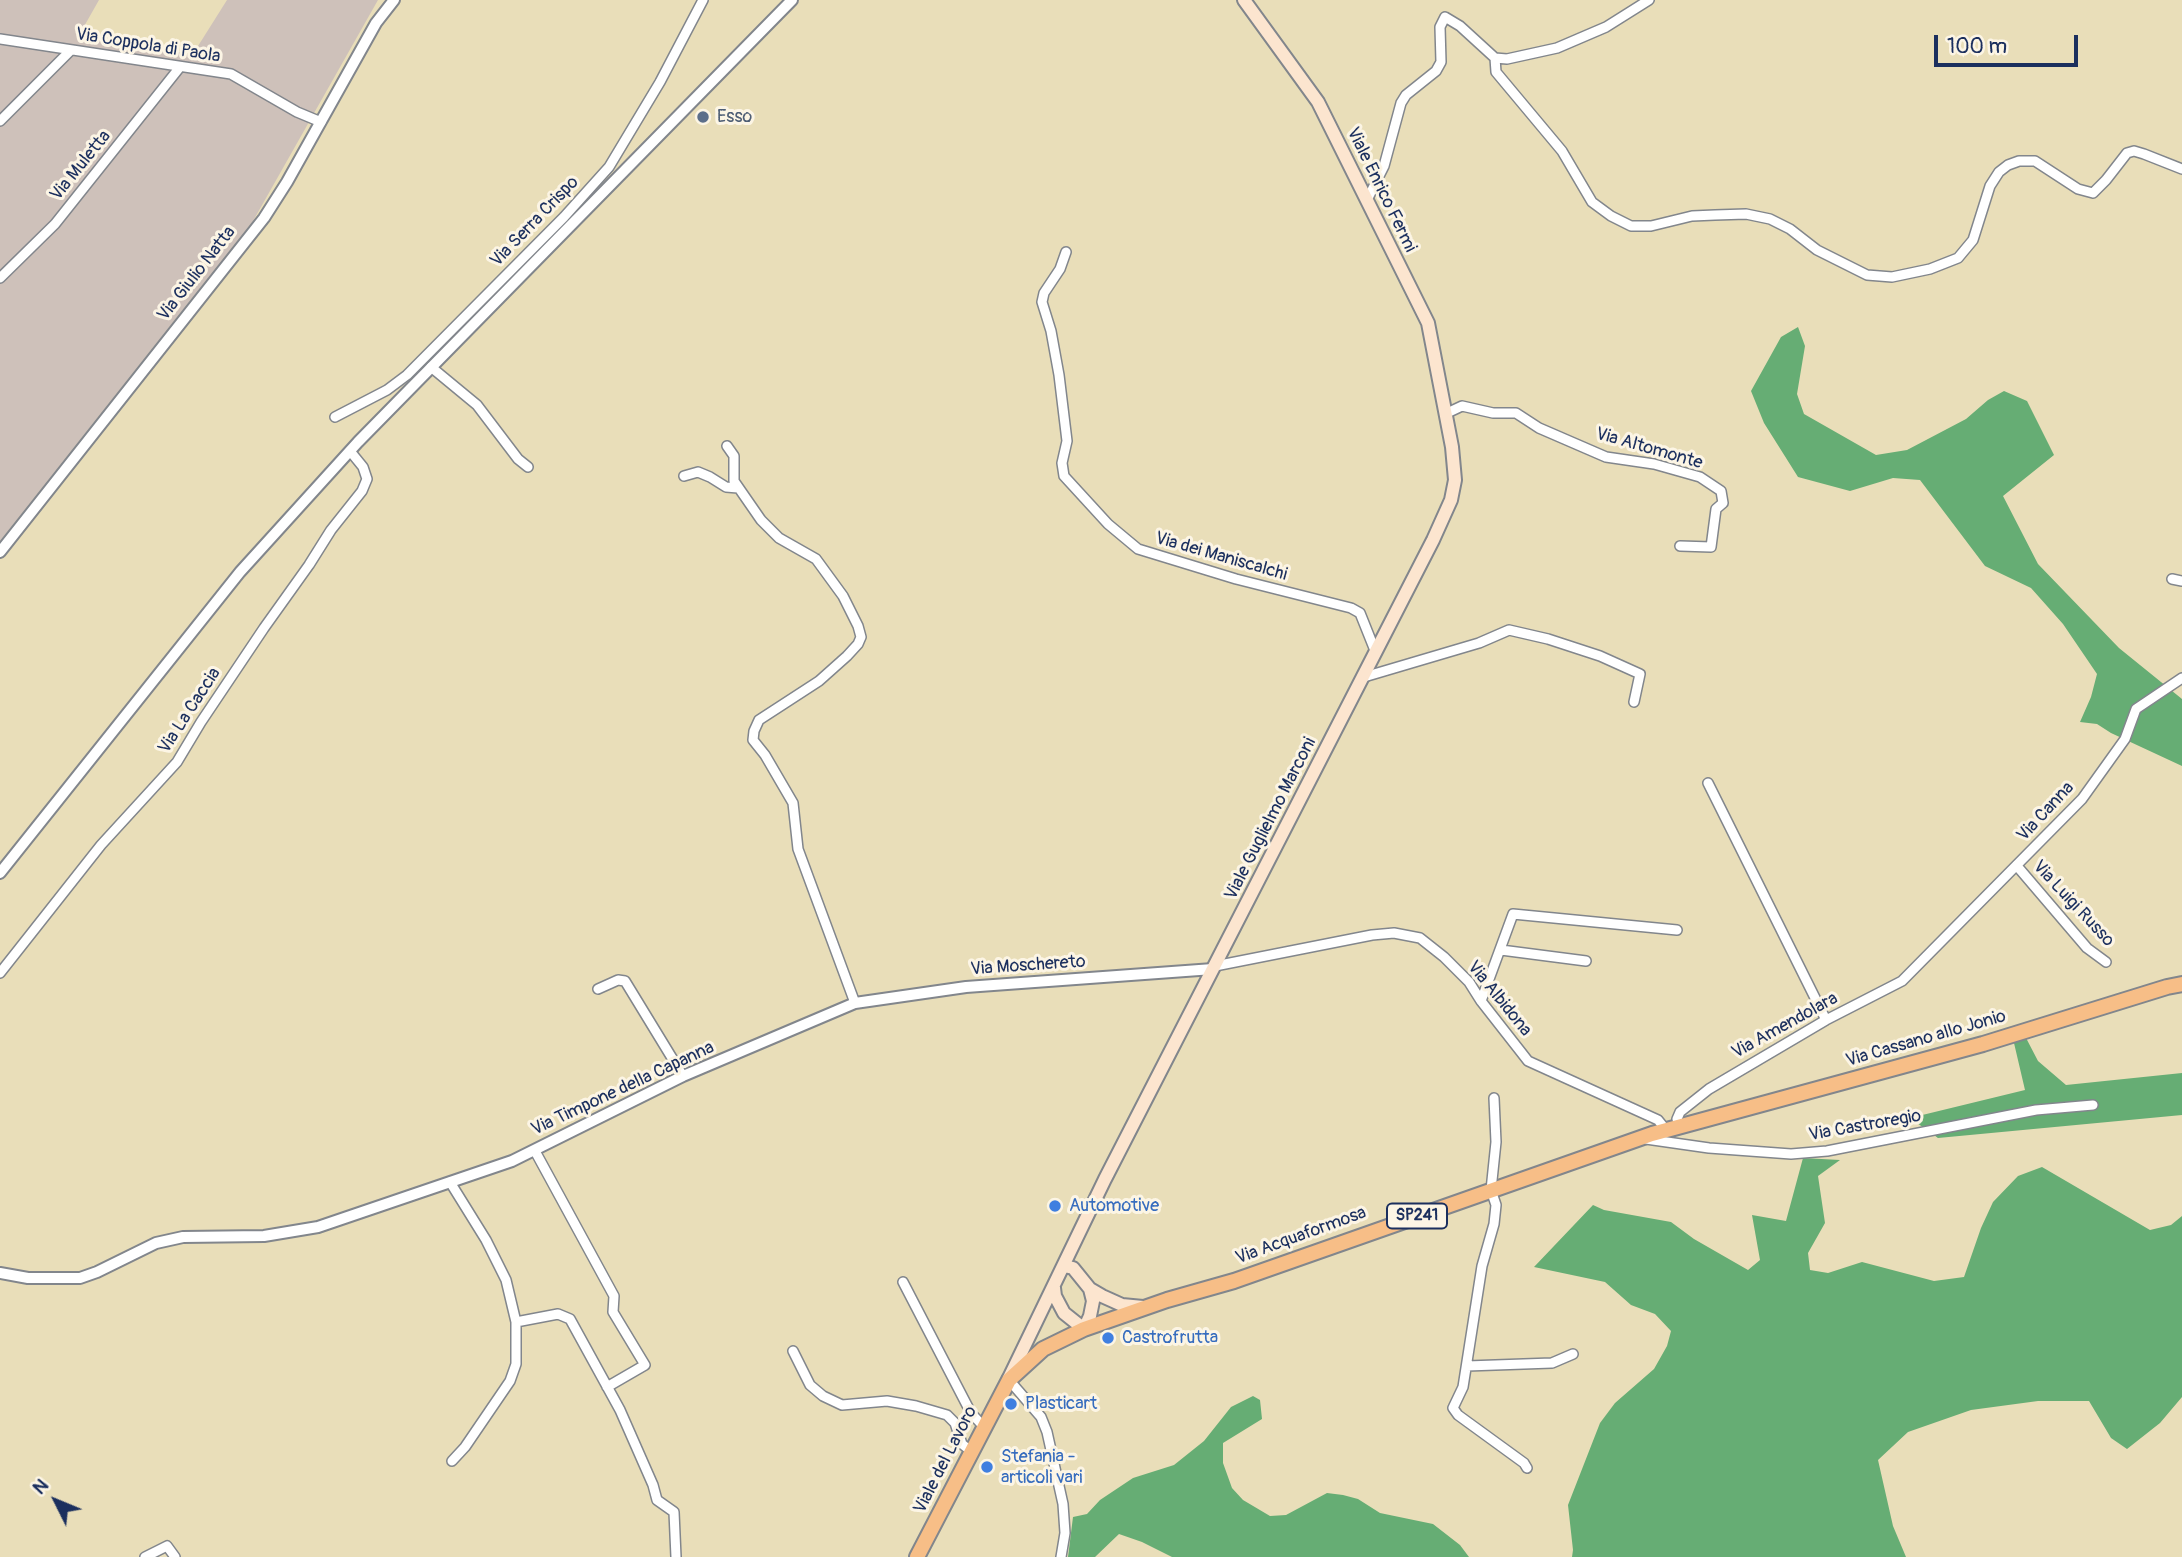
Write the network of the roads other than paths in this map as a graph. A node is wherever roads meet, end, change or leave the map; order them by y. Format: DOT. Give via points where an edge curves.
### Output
graph roads {
  1 [pos="394,0"];
  2 [pos="703,0"];
  3 [pos="792,0"];
  4 [pos="1244,0"];
  5 [pos="1649,0"];
  6 [pos="0,39"];
  7 [pos="71,50"];
  8 [pos="1495,58"];
  9 [pos="180,67"];
  10 [pos="0,121"];
  11 [pos="321,122"];
  12 [pos="2182,169"];
  13 [pos="1367,200"];
  14 [pos="1066,252"];
  15 [pos="0,278"];
  16 [pos="431,367"];
  17 [pos="1446,414"];
  18 [pos="335,417"];
  19 [pos="727,446"];
  20 [pos="350,451"];
  21 [pos="528,467"];
  22 [pos="684,476"];
  23 [pos="738,488"];
  24 [pos="1680,546"];
  25 [pos="0,552"];
  26 [pos="2172,579"];
  27 [pos="2182,581"];
  28 [pos="1376,653"];
  29 [pos="1364,677"];
  30 [pos="2182,678"];
  31 [pos="1634,702"];
  32 [pos="1708,783"];
  33 [pos="2017,866"];
  34 [pos="0,873"];
  35 [pos="1677,930"];
  36 [pos="1501,950"];
  37 [pos="1586,961"];
  38 [pos="2106,962"];
  39 [pos="1922,963"];
  40 [pos="1214,967"];
  41 [pos="0,973"];
  42 [pos="2182,984"];
  43 [pos="598,989"];
  44 [pos="1481,1001"];
  45 [pos="850,1005"];
  46 [pos="1826,1020"];
  47 [pos="683,1076"];
  48 [pos="1494,1098"];
  49 [pos="2093,1105"];
  50 [pos="1673,1128"];
  51 [pos="1641,1138"];
  52 [pos="535,1151"];
  53 [pos="450,1182"];
  54 [pos="1491,1190"];
  55 [pos="1070,1268"];
  56 [pos="0,1273"];
  57 [pos="903,1282"];
  58 [pos="1054,1287"];
  59 [pos="1090,1289"];
  60 [pos="1146,1307"];
  61 [pos="516,1322"];
  62 [pos="1084,1329"];
  63 [pos="793,1351"];
  64 [pos="1573,1354"];
  65 [pos="1467,1366"];
  66 [pos="1009,1380"];
  67 [pos="607,1387"];
  68 [pos="984,1427"];
  69 [pos="972,1452"];
  70 [pos="452,1461"];
  71 [pos="1527,1468"];
  72 [pos="145,1557"];
  73 [pos="175,1557"];
  74 [pos="676,1557"];
  75 [pos="917,1557"];
  76 [pos="1061,1557"];
  1 -- 11 [label="street, Via Giulio Natta" via="376,23"];
  2 -- 18 [label="street, Via Serra Crispo" via="609,167 407,375"];
  3 -- 16 [label="street"];
  4 -- 13 [label="main road, Viale Enrico Fermi" via="1318,102"];
  5 -- 8 [label="street" via="1606,27 1558,48"];
  6 -- 7 [label="street, Via Coppola di Paola"];
  7 -- 9 [label="street, Via Coppola di Paola"];
  7 -- 10 [label="street"];
  8 -- 12 [label="street" via="1496,72 1562,151 1592,202 1611,216 1631,226 1692,216 1746,214 1770,219 1867,275 1892,277 1958,258 1973,240 1998,172 2019,161 2035,161 2078,189 2093,192 2127,153 2134,151"];
  8 -- 13 [label="street" via="1445,17 1440,27 1441,62 1401,103 1384,166"];
  9 -- 11 [label="street, Via Coppola di Paola" via="231,74"];
  9 -- 15 [label="street, Via Muletta" via="55,224"];
  11 -- 25 [label="street, Via Giulio Natta" via="264,218"];
  13 -- 17 [label="main road, Viale Enrico Fermi" via="1427,323"];
  14 -- 28 [label="street, Via dei Maniscalchi" via="1042,302 1059,375 1067,441 1062,471 1108,524 1138,549 1351,608 1360,613"];
  16 -- 20 [label="street"];
  16 -- 21 [label="street" via="477,405"];
  17 -- 24 [label="street, Via Altomonte" via="1462,406 1516,413 1606,457 1700,477 1721,491 1723,503 1716,509 1711,547"];
  17 -- 28 [label="main road, Viale Guglielmo Marconi" via="1455,469 1451,500"];
  19 -- 23 [label="street" via="734,456"];
  20 -- 34 [label="street" via="240,572"];
  20 -- 41 [label="street, Via La Caccia" via="367,479 362,491 264,628 177,762 101,845"];
  22 -- 23 [label="street" via="698,472 726,487"];
  23 -- 45 [label="street" via="779,538 816,559 843,596 861,637 819,681 760,720 754,731 754,740 793,803 798,849"];
  26 -- 27 [label="street"];
  28 -- 29 [label="main road, Viale Guglielmo Marconi"];
  29 -- 31 [label="street" via="1509,630 1600,656 1640,674"];
  29 -- 40 [label="main road, Viale Guglielmo Marconi"];
  30 -- 33 [label="street, Via Canna" via="2136,709 2125,739 2082,799"];
  32 -- 46 [label="street"];
  33 -- 38 [label="street, Via Luigi Russo" via="2087,948"];
  33 -- 39 [label="street, Via Canna"];
  35 -- 36 [label="street" via="1513,914"];
  36 -- 37 [label="street"];
  36 -- 44 [label="street"];
  39 -- 46 [label="street, Via Amendolara" via="1902,981"];
  40 -- 44 [label="street, Via Albidona" via="1394,933 1420,938 1436,950 1469,982"];
  40 -- 45 [label="street, Via Moschereto" via="966,987"];
  40 -- 55 [label="main road, Viale Guglielmo Marconi" via="1105,1179"];
  42 -- 50 [label="main road, Via Cassano allo Jonio / SP241" via="1983,1044"];
  43 -- 47 [label="street" via="625,981"];
  44 -- 50 [label="street, Via Albidona" via="1528,1061"];
  45 -- 47 [label="street, Via Timpone della Capanna"];
  46 -- 50 [label="street, Via Amendolara" via="1709,1089 1680,1112"];
  47 -- 52 [label="street, Via Timpone della Capanna"];
  48 -- 54 [label="street"];
  49 -- 51 [label="street, Via Castroregio" via="2036,1110 1791,1154"];
  50 -- 51 [label="main road, Via Acquaformosa / SP241"];
  51 -- 54 [label="main road, Via Acquaformosa / SP241"];
  52 -- 53 [label="street, Via Timpone della Capanna"];
  52 -- 67 [label="street" via="614,1296 613,1312 645,1365"];
  53 -- 56 [label="street, Via Timpone della Capanna" via="317,1227 264,1236 183,1237 156,1243 80,1278"];
  53 -- 61 [label="street" via="506,1280"];
  54 -- 60 [label="main road, Via Acquaformosa / SP241" via="1234,1281"];
  54 -- 65 [label="street" via="1496,1205 1494,1224 1482,1266"];
  55 -- 58 [label="main road, Viale Guglielmo Marconi"];
  55 -- 59 [label="main road"];
  57 -- 68 [label="street" via="971,1413"];
  58 -- 62 [label="main road" via="1064,1313"];
  58 -- 66 [label="main road, Viale Guglielmo Marconi"];
  59 -- 60 [label="main road" via="1122,1306"];
  59 -- 62 [label="main road" via="1093,1301"];
  60 -- 62 [label="main road, SP241"];
  61 -- 67 [label="street" via="558,1314 570,1319"];
  61 -- 70 [label="street" via="516,1364 510,1381"];
  62 -- 66 [label="main road, SP241" via="1043,1349"];
  63 -- 69 [label="street" via="810,1385 823,1396 842,1405 887,1401 947,1415 962,1444"];
  64 -- 65 [label="street" via="1552,1363"];
  65 -- 71 [label="street" via="1453,1408"];
  66 -- 68 [label="main road, Viale del Lavoro"];
  66 -- 76 [label="street" via="1041,1417 1047,1432 1063,1504"];
  67 -- 74 [label="street" via="657,1500 674,1512"];
  68 -- 69 [label="main road, Viale del Lavoro"];
  69 -- 75 [label="main road, Viale del Lavoro"];
  72 -- 73 [label="street" via="167,1546"];
}
